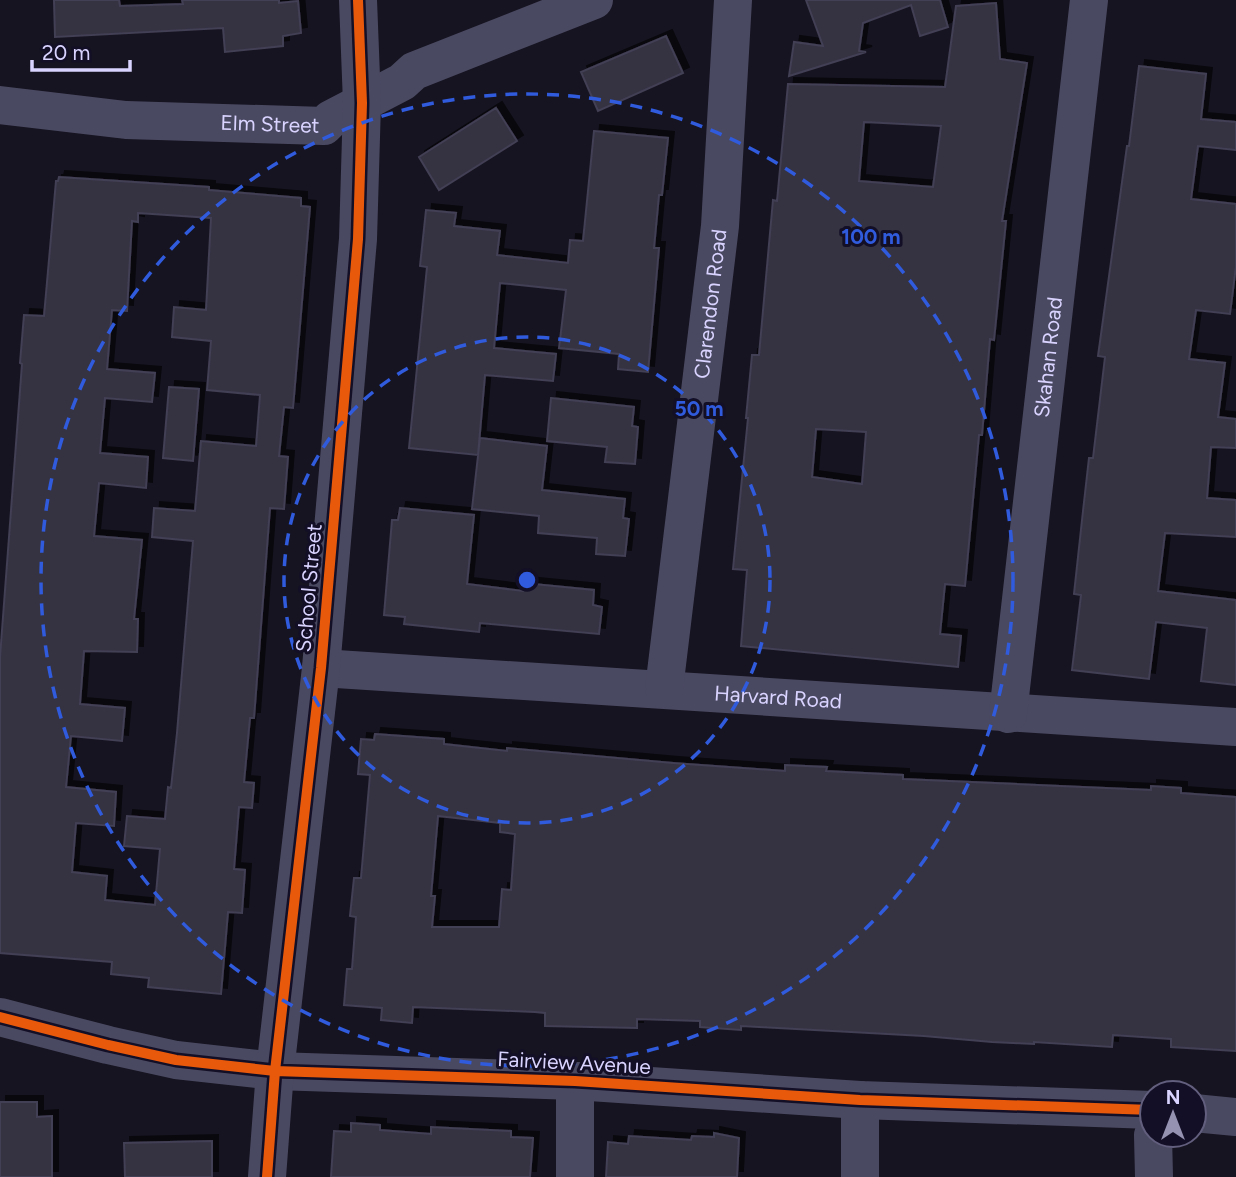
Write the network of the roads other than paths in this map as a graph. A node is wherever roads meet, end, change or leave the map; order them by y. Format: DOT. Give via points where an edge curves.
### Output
graph roads {
  1 [pos="358,0"];
  2 [pos="594,0"];
  3 [pos="733,0"];
  4 [pos="1088,0"];
  5 [pos="362,103"];
  6 [pos="0,105"];
  7 [pos="321,668"];
  8 [pos="663,689"];
  9 [pos="1008,713"];
  10 [pos="1236,727"];
  11 [pos="0,1017"];
  12 [pos="275,1071"];
  13 [pos="575,1081"];
  14 [pos="860,1100"];
  15 [pos="1138,1110"];
  16 [pos="1208,1114"];
  17 [pos="1236,1117"];
  18 [pos="1153,1149"];
  19 [pos="267,1177"];
  20 [pos="575,1177"];
  21 [pos="860,1177"];
  22 [pos="1154,1177"];
  1 -- 5 [label="street, School Street"];
  2 -- 5 [label="street, Elm Street" via="414,71"];
  3 -- 8 [label="street, Clarendon Road" via="720,226"];
  4 -- 9 [label="street, Skahan Road"];
  5 -- 6 [label="street, Elm Street" via="324,126 126,120"];
  5 -- 7 [label="street, School Street" via="358,239"];
  7 -- 8 [label="street, Harvard Road"];
  7 -- 12 [label="street, School Street"];
  8 -- 9 [label="street, Harvard Road"];
  9 -- 10 [label="street, Harvard Road"];
  11 -- 12 [label="street, Fairview Avenue" via="177,1060"];
  12 -- 13 [label="street, Fairview Avenue"];
  12 -- 19 [label="street, School Street"];
  13 -- 14 [label="street, Fairview Avenue"];
  13 -- 20 [label="street"];
  14 -- 15 [label="street, Fairview Avenue"];
  14 -- 21 [label="street"];
  16 -- 17 [label="street"];
  18 -- 22 [label="street"];
}
